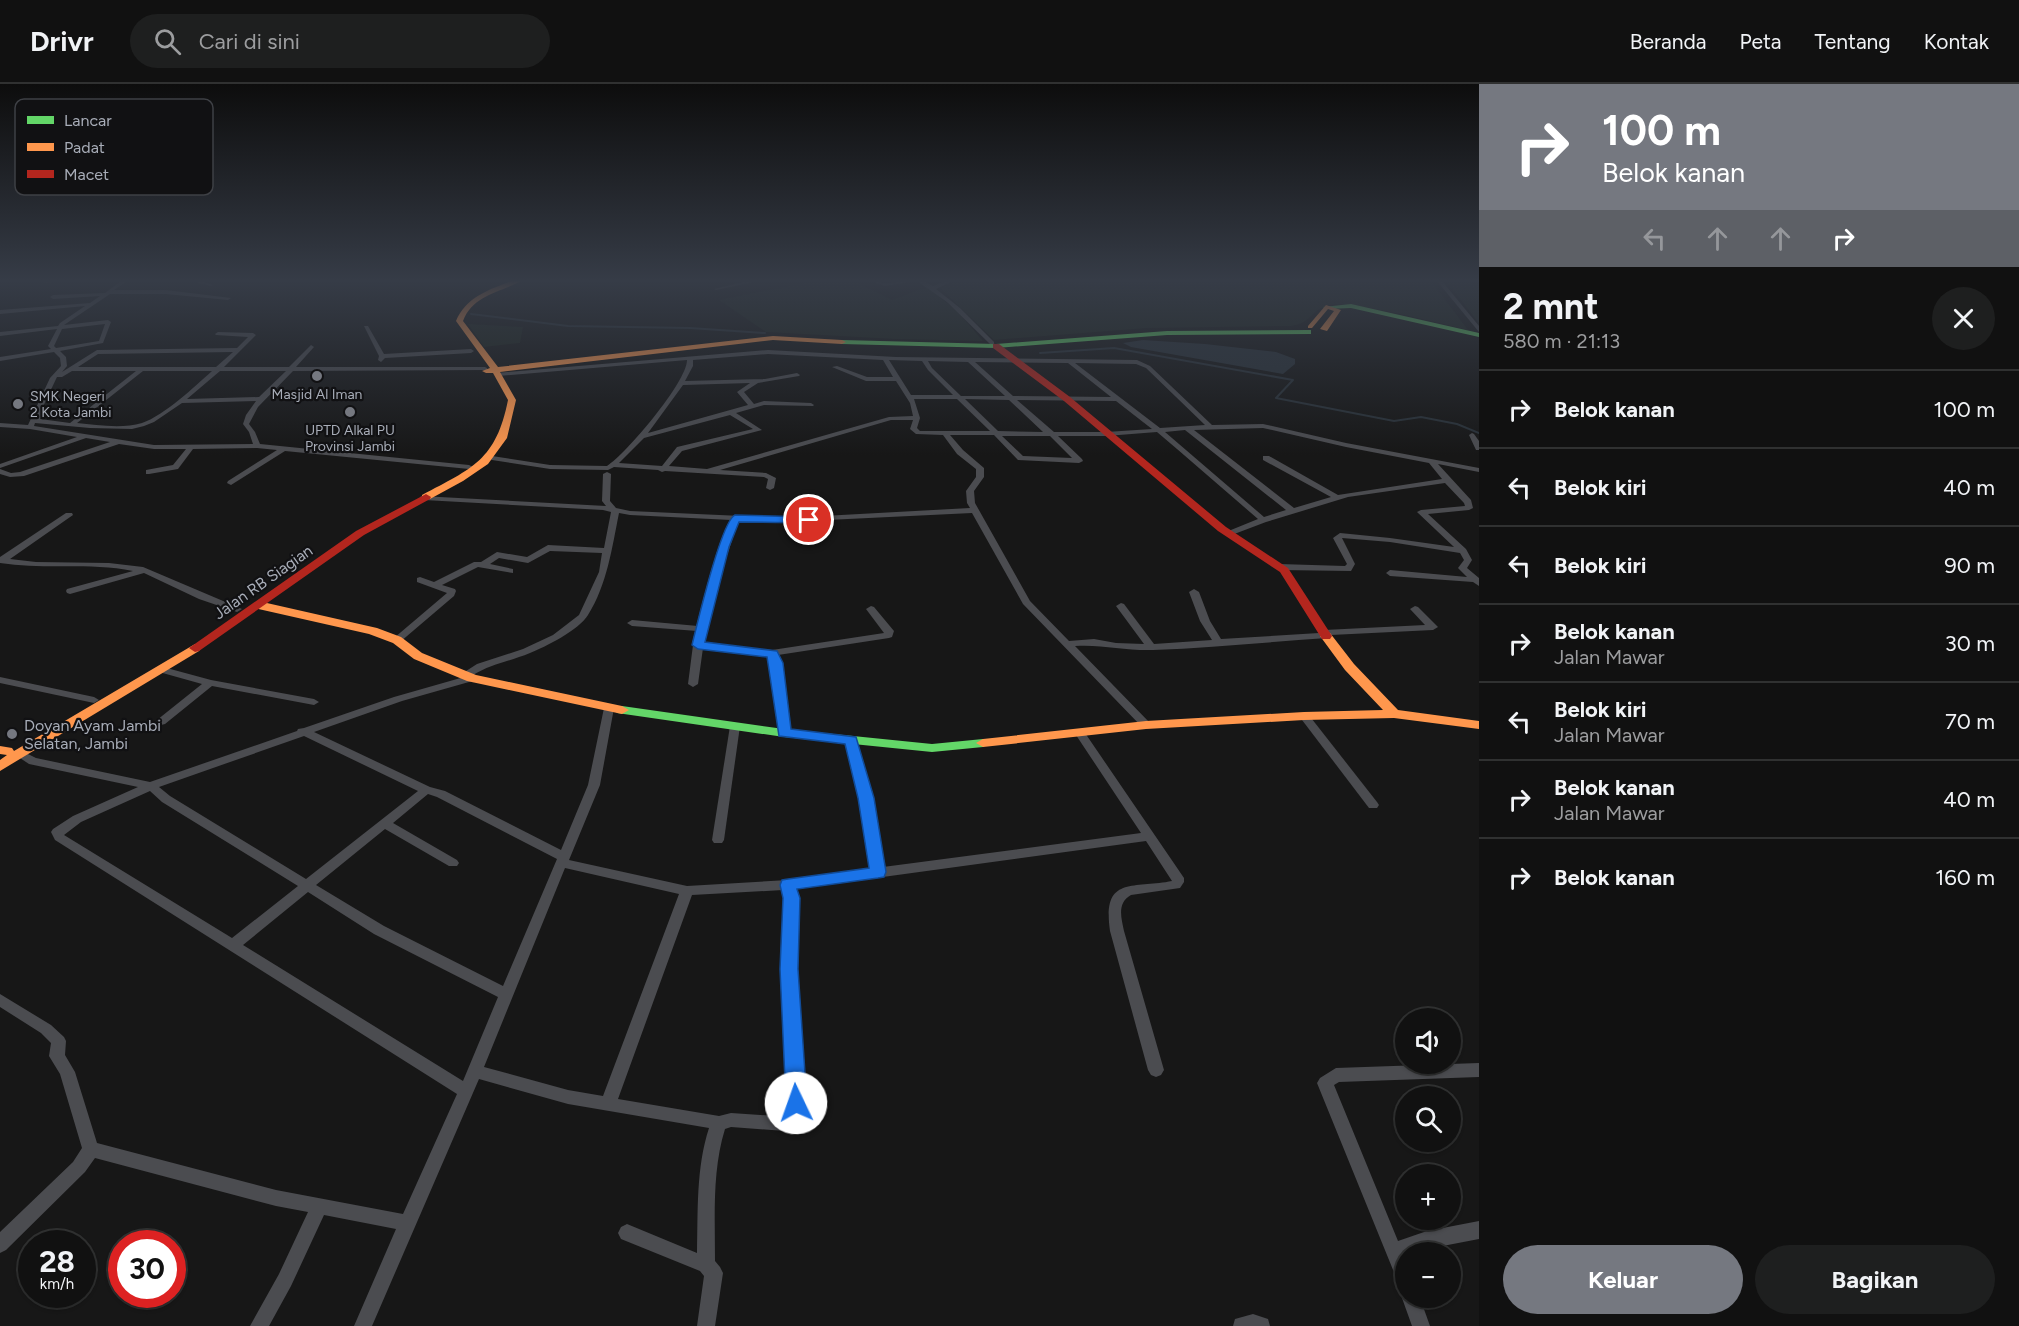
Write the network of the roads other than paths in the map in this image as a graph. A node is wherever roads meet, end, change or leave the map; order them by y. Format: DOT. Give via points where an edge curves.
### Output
graph roads {
  1 [pos="55,339"];
  2 [pos="102,339"];
  3 [pos="249,339"];
  4 [pos="373,339"];
  5 [pos="462,339"];
  6 [pos="471,339"];
  7 [pos="732,339"];
  8 [pos="832,339"];
  9 [pos="988,339"];
  10 [pos="1056,339"];
  11 [pos="994,345"];
  12 [pos="311,347"];
  13 [pos="55,350"];
  14 [pos="239,350"];
  15 [pos="471,351"];
  16 [pos="382,356"];
  17 [pos="690,358"];
  18 [pos="0,359"];
  19 [pos="885,359"];
  20 [pos="924,360"];
  21 [pos="970,360"];
  22 [pos="1016,361"];
  23 [pos="1070,362"];
  24 [pos="836,367"];
  25 [pos="70,369"];
  26 [pos="215,369"];
  27 [pos="379,369"];
  28 [pos="490,369"];
  29 [pos="141,370"];
  30 [pos="291,370"];
  31 [pos="796,375"];
  32 [pos="897,379"];
  33 [pos="757,381"];
  34 [pos="681,383"];
  35 [pos="909,397"];
  36 [pos="960,398"];
  37 [pos="261,399"];
  38 [pos="1013,399"];
  39 [pos="1067,399"];
  40 [pos="1118,399"];
  41 [pos="507,400"];
  42 [pos="179,401"];
  43 [pos="811,405"];
  44 [pos="752,406"];
  45 [pos="730,412"];
  46 [pos="917,418"];
  47 [pos="72,424"];
  48 [pos="0,425"];
  49 [pos="30,427"];
  50 [pos="1210,427"];
  51 [pos="1187,428"];
  52 [pos="1158,429"];
  53 [pos="945,433"];
  54 [pos="1050,433"];
  55 [pos="998,434"];
  56 [pos="1106,434"];
  57 [pos="88,435"];
  58 [pos="1472,435"];
  59 [pos="642,438"];
  60 [pos="118,441"];
  61 [pos="257,446"];
  62 [pos="191,447"];
  63 [pos="1479,448"];
  64 [pos="283,449"];
  65 [pos="492,458"];
  66 [pos="1266,458"];
  67 [pos="1432,462"];
  68 [pos="613,465"];
  69 [pos="0,466"];
  70 [pos="469,467"];
  71 [pos="662,470"];
  72 [pos="1479,470"];
  73 [pos="0,471"];
  74 [pos="149,472"];
  75 [pos="702,473"];
  76 [pos="607,474"];
  77 [pos="1447,480"];
  78 [pos="231,483"];
  79 [pos="770,488"];
  80 [pos="424,498"];
  81 [pos="1338,498"];
  82 [pos="976,510"];
  83 [pos="615,512"];
  84 [pos="1292,512"];
  85 [pos="69,515"];
  86 [pos="735,519"];
  87 [pos="1263,520"];
  88 [pos="1229,534"];
  89 [pos="606,551"];
  90 [pos="1463,551"];
  91 [pos="2,560"];
  92 [pos="483,565"];
  93 [pos="1279,567"];
  94 [pos="144,570"];
  95 [pos="510,571"];
  96 [pos="1390,573"];
  97 [pos="420,580"];
  98 [pos="1477,581"];
  99 [pos="434,585"];
  100 [pos="70,591"];
  101 [pos="1194,592"];
  102 [pos="258,605"];
  103 [pos="1121,606"];
  104 [pos="237,609"];
  105 [pos="871,609"];
  106 [pos="1415,609"];
  107 [pos="632,623"];
  108 [pos="703,629"];
  109 [pos="1326,634"];
  110 [pos="397,639"];
  111 [pos="1219,643"];
  112 [pos="1066,644"];
  113 [pos="698,645"];
  114 [pos="1151,646"];
  115 [pos="772,653"];
  116 [pos="163,670"];
  117 [pos="470,677"];
  118 [pos="0,680"];
  119 [pos="210,683"];
  120 [pos="693,684"];
  121 [pos="94,700"];
  122 [pos="314,702"];
  123 [pos="609,708"];
  124 [pos="1394,714"];
  125 [pos="1304,716"];
  126 [pos="161,722"];
  127 [pos="1146,725"];
  128 [pos="1479,725"];
  129 [pos="735,726"];
  130 [pos="302,732"];
  131 [pos="1079,732"];
  132 [pos="784,733"];
  133 [pos="851,740"];
  134 [pos="7,753"];
  135 [pos="0,766"];
  136 [pos="151,786"];
  137 [pos="426,790"];
  138 [pos="1373,805"];
  139 [pos="383,823"];
  140 [pos="1149,836"];
  141 [pos="718,840"];
  142 [pos="563,860"];
  143 [pos="453,863"];
  144 [pos="878,872"];
  145 [pos="788,885"];
  146 [pos="305,886"];
  147 [pos="687,891"];
  148 [pos="232,946"];
  149 [pos="506,994"];
  150 [pos="0,1000"];
  151 [pos="1156,1070"];
  152 [pos="1479,1070"];
  153 [pos="474,1071"];
  154 [pos="466,1091"];
  155 [pos="608,1103"];
  156 [pos="719,1123"];
  157 [pos="91,1149"];
  158 [pos="319,1207"];
  159 [pos="407,1223"];
  160 [pos="1479,1230"];
  161 [pos="627,1233"];
  162 [pos="1421,1242"];
  163 [pos="0,1244"];
  164 [pos="1395,1251"];
  165 [pos="705,1265"];
  166 [pos="1415,1308"];
  167 [pos="259,1326"];
  168 [pos="363,1326"];
  169 [pos="706,1326"];
  170 [pos="1242,1326"];
  171 [pos="1261,1326"];
  172 [pos="1421,1326"];
  1 -- 13 [label="street" via="51,346"];
  2 -- 13 [label="street"];
  3 -- 14 [label="street"];
  4 -- 16 [label="street"];
  5 -- 15 [label="main road"];
  6 -- 28 [label="main road"];
  7 -- 28 [label="main road"];
  8 -- 11 [label="main road"];
  9 -- 11 [label="street"];
  10 -- 11 [label="main road"];
  11 -- 22 [label="main road"];
  12 -- 30 [label="street"];
  13 -- 18 [label="street"];
  13 -- 49 [label="street" via="63,357 64,366 53,378"];
  14 -- 25 [label="street" via="100,352"];
  14 -- 26 [label="street"];
  15 -- 16 [label="street"];
  15 -- 28 [label="main road"];
  16 -- 27 [label="street"];
  17 -- 19 [label="street" via="772,352"];
  17 -- 28 [label="street"];
  17 -- 34 [label="street"];
  19 -- 20 [label="street"];
  19 -- 32 [label="street"];
  20 -- 21 [label="street"];
  20 -- 36 [label="street"];
  21 -- 22 [label="street"];
  21 -- 38 [label="street"];
  22 -- 23 [label="street"];
  22 -- 39 [label="main road"];
  23 -- 40 [label="street"];
  23 -- 50 [label="street" via="1144,363"];
  24 -- 32 [label="street" via="866,379"];
  25 -- 29 [label="street"];
  25 -- 47 [label="street" via="59,377 36,421"];
  26 -- 29 [label="street"];
  26 -- 30 [label="street"];
  26 -- 42 [label="street"];
  27 -- 28 [label="street"];
  27 -- 30 [label="street"];
  28 -- 41 [label="main road"];
  29 -- 47 [label="street"];
  30 -- 37 [label="street"];
  31 -- 33 [label="street"];
  32 -- 35 [label="street"];
  33 -- 34 [label="street"];
  33 -- 44 [label="street" via="740,392"];
  34 -- 59 [label="street"];
  35 -- 36 [label="street"];
  35 -- 46 [label="street"];
  36 -- 38 [label="street"];
  36 -- 55 [label="street"];
  37 -- 42 [label="street"];
  37 -- 61 [label="street" via="246,420"];
  38 -- 39 [label="street"];
  38 -- 54 [label="street"];
  39 -- 40 [label="street"];
  39 -- 56 [label="main road"];
  40 -- 52 [label="street"];
  41 -- 65 [label="main road" via="501,446"];
  41 -- 70 [label="main road, Jalan RB Siagian" via="487,452"];
  42 -- 47 [label="street" via="155,420 138,426"];
  43 -- 44 [label="street" via="767,402"];
  44 -- 45 [label="street"];
  45 -- 59 [label="street"];
  45 -- 71 [label="street" via="759,430 680,449"];
  46 -- 53 [label="street" via="915,432"];
  46 -- 75 [label="street" via="891,418"];
  48 -- 49 [label="street"];
  49 -- 57 [label="street"];
  50 -- 51 [label="street"];
  50 -- 67 [label="street" via="1263,426"];
  51 -- 52 [label="street"];
  51 -- 84 [label="street"];
  52 -- 56 [label="street"];
  52 -- 87 [label="street"];
  53 -- 55 [label="street"];
  53 -- 82 [label="street" via="981,470 969,496"];
  54 -- 55 [label="street"];
  54 -- 55 [label="street" via="1078,462 1021,458"];
  54 -- 56 [label="street"];
  56 -- 88 [label="main road"];
  57 -- 60 [label="street"];
  57 -- 69 [label="street"];
  58 -- 63 [label="street"];
  59 -- 68 [label="street"];
  60 -- 62 [label="street" via="154,447"];
  60 -- 73 [label="street" via="21,474"];
  61 -- 62 [label="street"];
  61 -- 64 [label="street"];
  62 -- 74 [label="street" via="175,467"];
  64 -- 70 [label="street"];
  64 -- 78 [label="street"];
  65 -- 68 [label="street" via="550,467"];
  65 -- 80 [label="main road, Jalan RB Siagian"];
  66 -- 81 [label="street"];
  67 -- 72 [label="street"];
  67 -- 77 [label="street"];
  68 -- 71 [label="street"];
  70 -- 104 [label="main road, Jalan RB Siagian" via="330,543"];
  71 -- 75 [label="street"];
  75 -- 79 [label="street" via="768,476 772,478"];
  76 -- 83 [label="street" via="606,501"];
  77 -- 81 [label="street"];
  77 -- 90 [label="street" via="1469,508 1421,512"];
  80 -- 83 [label="street" via="603,508"];
  80 -- 102 [label="main road, Jalan RB Siagian" via="360,533"];
  81 -- 84 [label="street"];
  82 -- 86 [label="street" via="832,519"];
  82 -- 112 [label="street" via="1026,602"];
  83 -- 86 [label="street"];
  83 -- 89 [label="street"];
  84 -- 87 [label="street"];
  85 -- 91 [label="street"];
  86 -- 108 [label="street"];
  87 -- 88 [label="street"];
  88 -- 93 [label="main road"];
  89 -- 92 [label="street" via="545,548 528,560 497,555"];
  89 -- 117 [label="street" via="603,572 583,616 556,637 481,666"];
  90 -- 93 [label="street" via="1340,535 1337,537 1351,564 1348,569"];
  90 -- 98 [label="street" via="1468,560 1462,568"];
  91 -- 94 [label="street"];
  92 -- 95 [label="street"];
  92 -- 99 [label="street" via="472,565"];
  93 -- 109 [label="main road" via="1290,577"];
  94 -- 100 [label="street"];
  94 -- 104 [label="street" via="200,597"];
  96 -- 98 [label="street"];
  97 -- 99 [label="street"];
  99 -- 110 [label="street" via="452,591 451,594"];
  101 -- 111 [label="street"];
  102 -- 110 [label="main road"];
  102 -- 116 [label="main road, Jalan RB Siagian"];
  103 -- 114 [label="street"];
  104 -- 121 [label="main road, Jalan RB Siagian"];
  105 -- 115 [label="street" via="890,635"];
  106 -- 109 [label="street" via="1432,627"];
  107 -- 108 [label="street"];
  108 -- 113 [label="street"];
  109 -- 111 [label="street"];
  109 -- 124 [label="main road" via="1361,682"];
  110 -- 117 [label="main road" via="418,656"];
  111 -- 114 [label="street"];
  112 -- 114 [label="street"];
  112 -- 127 [label="street"];
  113 -- 115 [label="street"];
  113 -- 120 [label="street"];
  115 -- 132 [label="street"];
  116 -- 119 [label="street"];
  116 -- 134 [label="main road, Jalan RB Siagian"];
  117 -- 123 [label="main road"];
  117 -- 130 [label="street"];
  118 -- 121 [label="street"];
  119 -- 122 [label="street"];
  119 -- 126 [label="street"];
  121 -- 134 [label="main road, Jalan RB Siagian"];
  123 -- 129 [label="main road"];
  123 -- 142 [label="street" via="594,784"];
  124 -- 125 [label="main road"];
  124 -- 128 [label="main road"];
  125 -- 127 [label="main road"];
  125 -- 138 [label="street"];
  127 -- 131 [label="main road"];
  129 -- 132 [label="main road"];
  129 -- 141 [label="street"];
  130 -- 136 [label="street"];
  130 -- 137 [label="street"];
  131 -- 133 [label="main road" via="941,747"];
  131 -- 140 [label="street"];
  132 -- 133 [label="main road"];
  133 -- 144 [label="street" via="866,798"];
  134 -- 135 [label="main road, Jalan RB Siagian"];
  134 -- 136 [label="street"];
  136 -- 146 [label="street"];
  136 -- 148 [label="street" via="57,832"];
  137 -- 139 [label="street"];
  137 -- 142 [label="street" via="441,794"];
  139 -- 143 [label="street"];
  139 -- 146 [label="street"];
  140 -- 144 [label="street"];
  140 -- 151 [label="street" via="1179,882 1125,892 1117,897 1113,914"];
  142 -- 147 [label="street"];
  142 -- 149 [label="street"];
  144 -- 145 [label="street"];
  145 -- 147 [label="street"];
  145 -- 156 [label="street" via="798,1125 731,1120"];
  146 -- 148 [label="street"];
  146 -- 149 [label="street" via="379,930"];
  147 -- 155 [label="street"];
  148 -- 154 [label="street"];
  149 -- 153 [label="street"];
  150 -- 157 [label="street" via="59,1041 57,1056 67,1072"];
  152 -- 164 [label="street" via="1336,1075 1325,1083"];
  153 -- 154 [label="street"];
  153 -- 155 [label="street" via="568,1097"];
  154 -- 159 [label="street"];
  155 -- 156 [label="street"];
  156 -- 165 [label="street" via="710,1162"];
  157 -- 158 [label="street"];
  157 -- 163 [label="street" via="79,1167"];
  158 -- 159 [label="street"];
  158 -- 167 [label="street"];
  159 -- 168 [label="street"];
  160 -- 162 [label="street"];
  161 -- 165 [label="street"];
  165 -- 169 [label="street" via="715,1277"];
  166 -- 172 [label="street"];
  170 -- 171 [label="street"];
}
